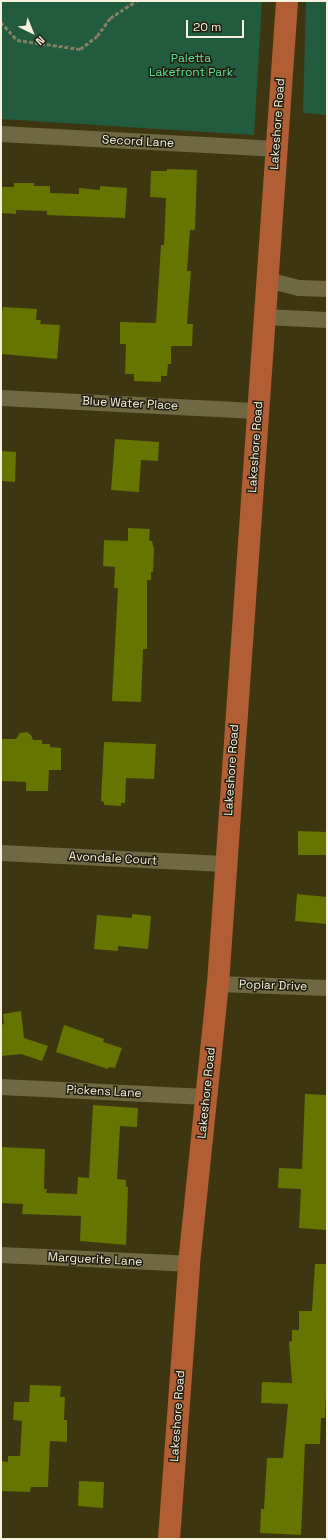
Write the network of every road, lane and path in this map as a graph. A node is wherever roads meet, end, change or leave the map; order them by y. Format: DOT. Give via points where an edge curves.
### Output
graph roads {
  1 [pos="136,1"];
  2 [pos="287,1"];
  3 [pos="1,22"];
  4 [pos="1,134"];
  5 [pos="276,149"];
  6 [pos="267,280"];
  7 [pos="327,289"];
  8 [pos="265,317"];
  9 [pos="327,320"];
  10 [pos="1,398"];
  11 [pos="259,411"];
  12 [pos="1,853"];
  13 [pos="225,864"];
  14 [pos="218,984"];
  15 [pos="327,988"];
  16 [pos="1,1087"];
  17 [pos="207,1097"];
  18 [pos="1,1255"];
  19 [pos="189,1264"];
  20 [pos="169,1539"];
  1 -- 3 [label="path" via="110,18 97,36 80,49 17,40"];
  2 -- 5 [label="main road, Lakeshore Road"];
  4 -- 5 [label="street, Secord Lane"];
  5 -- 6 [label="main road, Lakeshore Road"];
  6 -- 7 [label="street" via="299,288"];
  6 -- 8 [label="main road, Lakeshore Road"];
  8 -- 9 [label="street"];
  8 -- 11 [label="main road, Lakeshore Road"];
  10 -- 11 [label="street, Blue Water Place"];
  11 -- 13 [label="main road, Lakeshore Road"];
  12 -- 13 [label="street, Avondale Court"];
  13 -- 14 [label="main road, Lakeshore Road"];
  14 -- 15 [label="street, Poplar Drive"];
  14 -- 17 [label="main road, Lakeshore Road"];
  16 -- 17 [label="street, Pickens Lane"];
  17 -- 19 [label="main road, Lakeshore Road"];
  18 -- 19 [label="street, Marguerite Lane"];
  19 -- 20 [label="main road, Lakeshore Road"];
}
